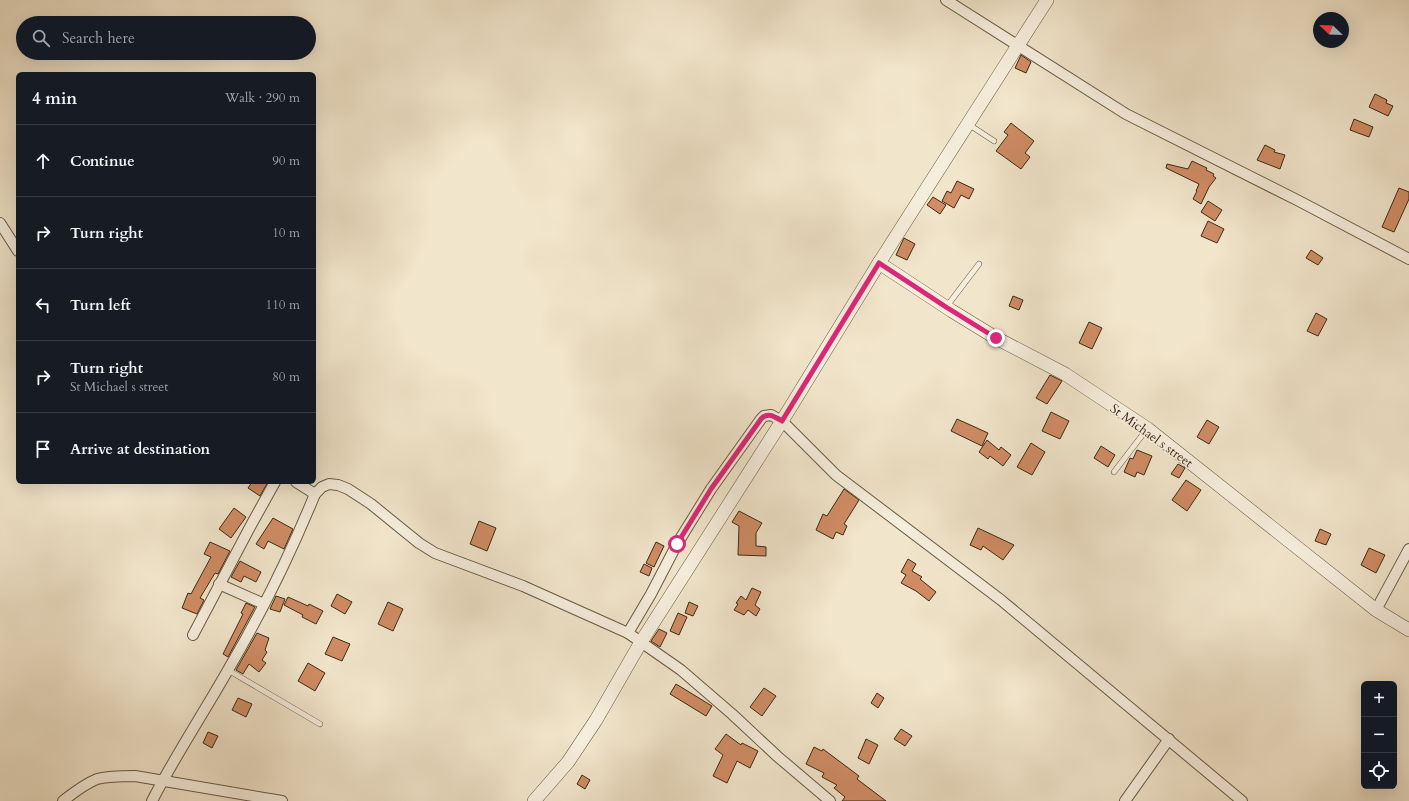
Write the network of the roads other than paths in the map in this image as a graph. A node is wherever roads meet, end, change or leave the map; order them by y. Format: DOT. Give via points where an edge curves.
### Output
graph roads {
  1 [pos="946,0"];
  2 [pos="1047,0"];
  3 [pos="1013,42"];
  4 [pos="968,124"];
  5 [pos="994,141"];
  6 [pos="0,223"];
  7 [pos="16,248"];
  8 [pos="1409,259"];
  9 [pos="879,263"];
  10 [pos="979,264"];
  11 [pos="946,307"];
  12 [pos="777,418"];
  13 [pos="1148,429"];
  14 [pos="1114,472"];
  15 [pos="274,484"];
  16 [pos="299,484"];
  17 [pos="315,494"];
  18 [pos="1409,549"];
  19 [pos="219,584"];
  20 [pos="264,604"];
  21 [pos="1376,610"];
  22 [pos="1409,630"];
  23 [pos="193,635"];
  24 [pos="634,637"];
  25 [pos="228,670"];
  26 [pos="320,724"];
  27 [pos="1169,739"];
  28 [pos="162,781"];
  29 [pos="62,801"];
  30 [pos="152,801"];
  31 [pos="282,801"];
  32 [pos="534,801"];
  33 [pos="830,801"];
  34 [pos="1125,801"];
  35 [pos="1242,801"];
  1 -- 3 [label="street"];
  2 -- 3 [label="street"];
  3 -- 4 [label="street"];
  3 -- 8 [label="street" via="1126,114"];
  4 -- 5 [label="lane"];
  4 -- 9 [label="street"];
  6 -- 7 [label="street"];
  9 -- 11 [label="street, St Michael s street"];
  9 -- 12 [label="street"];
  10 -- 11 [label="lane"];
  11 -- 13 [label="street, St Michael s street" via="996,338 1065,374"];
  12 -- 24 [label="street"];
  12 -- 24 [label="street" via="764,416 761,419 711,489 677,544 651,594"];
  12 -- 27 [label="street" via="836,475 1001,600"];
  13 -- 14 [label="lane"];
  13 -- 21 [label="street, St Michael s street"];
  15 -- 19 [label="street"];
  16 -- 17 [label="street"];
  17 -- 20 [label="street"];
  17 -- 24 [label="street" via="322,487 338,484 371,504 435,553 523,586"];
  18 -- 21 [label="street"];
  19 -- 20 [label="street"];
  19 -- 23 [label="street"];
  20 -- 25 [label="street"];
  21 -- 22 [label="street, St Michael s street"];
  24 -- 32 [label="street" via="588,732 568,762"];
  24 -- 33 [label="street" via="681,670"];
  25 -- 26 [label="lane"];
  25 -- 28 [label="street"];
  27 -- 34 [label="street"];
  27 -- 35 [label="street"];
  28 -- 29 [label="street" via="135,776 98,779"];
  28 -- 30 [label="street"];
  28 -- 31 [label="street"];
}
